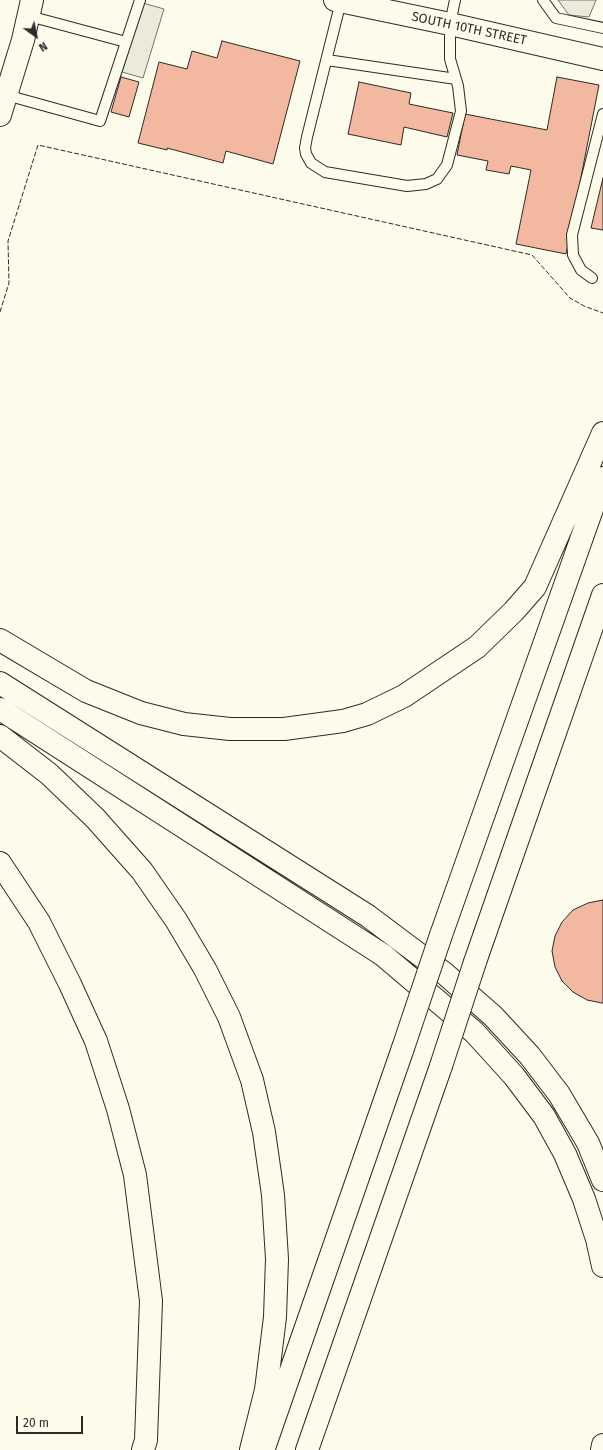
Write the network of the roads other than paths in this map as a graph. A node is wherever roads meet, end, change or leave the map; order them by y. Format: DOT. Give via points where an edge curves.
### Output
graph roads {
  1 [pos="140,0"];
  2 [pos="455,0"];
  3 [pos="542,0"];
  4 [pos="338,1"];
  5 [pos="30,8"];
  6 [pos="450,24"];
  7 [pos="603,28"];
  8 [pos="126,42"];
  9 [pos="603,59"];
  10 [pos="327,60"];
  11 [pos="456,79"];
  12 [pos="3,105"];
  13 [pos="603,114"];
  14 [pos="592,278"];
  15 [pos="603,433"];
  16 [pos="603,478"];
  17 [pos="603,595"];
  18 [pos="0,640"];
  19 [pos="0,683"];
  20 [pos="0,709"];
  21 [pos="0,736"];
  22 [pos="0,863"];
  23 [pos="603,1180"];
  24 [pos="603,1266"];
  25 [pos="354,1316"];
  26 [pos="603,1445"];
  27 [pos="143,1450"];
  28 [pos="251,1450"];
  29 [pos="264,1450"];
  30 [pos="307,1450"];
  31 [pos="322,1450"];
  32 [pos="602,1450"];
  1 -- 8 [label="lane"];
  2 -- 6 [label="lane"];
  3 -- 7 [label="lane" via="556,18"];
  4 -- 6 [label="main road, SOUTH 10TH STREET"];
  4 -- 10 [label="lane"];
  5 -- 8 [label="lane"];
  5 -- 12 [label="main road"];
  6 -- 9 [label="main road, SOUTH 10TH STREET"];
  6 -- 11 [label="lane" via="450,59"];
  8 -- 12 [label="lane" via="100,121"];
  10 -- 11 [label="lane"];
  10 -- 11 [label="lane" via="306,143 306,154 311,163 325,172 407,186 426,184 437,179 447,165 461,110"];
  13 -- 14 [label="lane" via="572,235 573,255 581,270"];
  15 -- 18 [label="main road" via="534,587 514,611 477,647 404,696 367,714 343,721 284,729 230,729 184,724 141,713 86,691"];
  16 -- 29 [label="main road, bridge" via="441,935"];
  17 -- 25 [label="main road, bridge"];
  19 -- 23 [label="main road" via="368,916 444,973 493,1016 530,1056 559,1094 588,1143"];
  20 -- 24 [label="main road" via="383,955 474,1032 514,1076 544,1116 565,1154 584,1199"];
  21 -- 28 [label="main road" via="49,774 95,818 142,871 176,920 205,969 229,1017 252,1080 264,1132 273,1195 277,1259 275,1317 267,1382"];
  22 -- 27 [label="main road" via="39,922 96,1041 118,1108 133,1167 151,1301 146,1440"];
  25 -- 30 [label="main road"];
  25 -- 31 [label="main road"];
  26 -- 32 [label="main road"];
}
